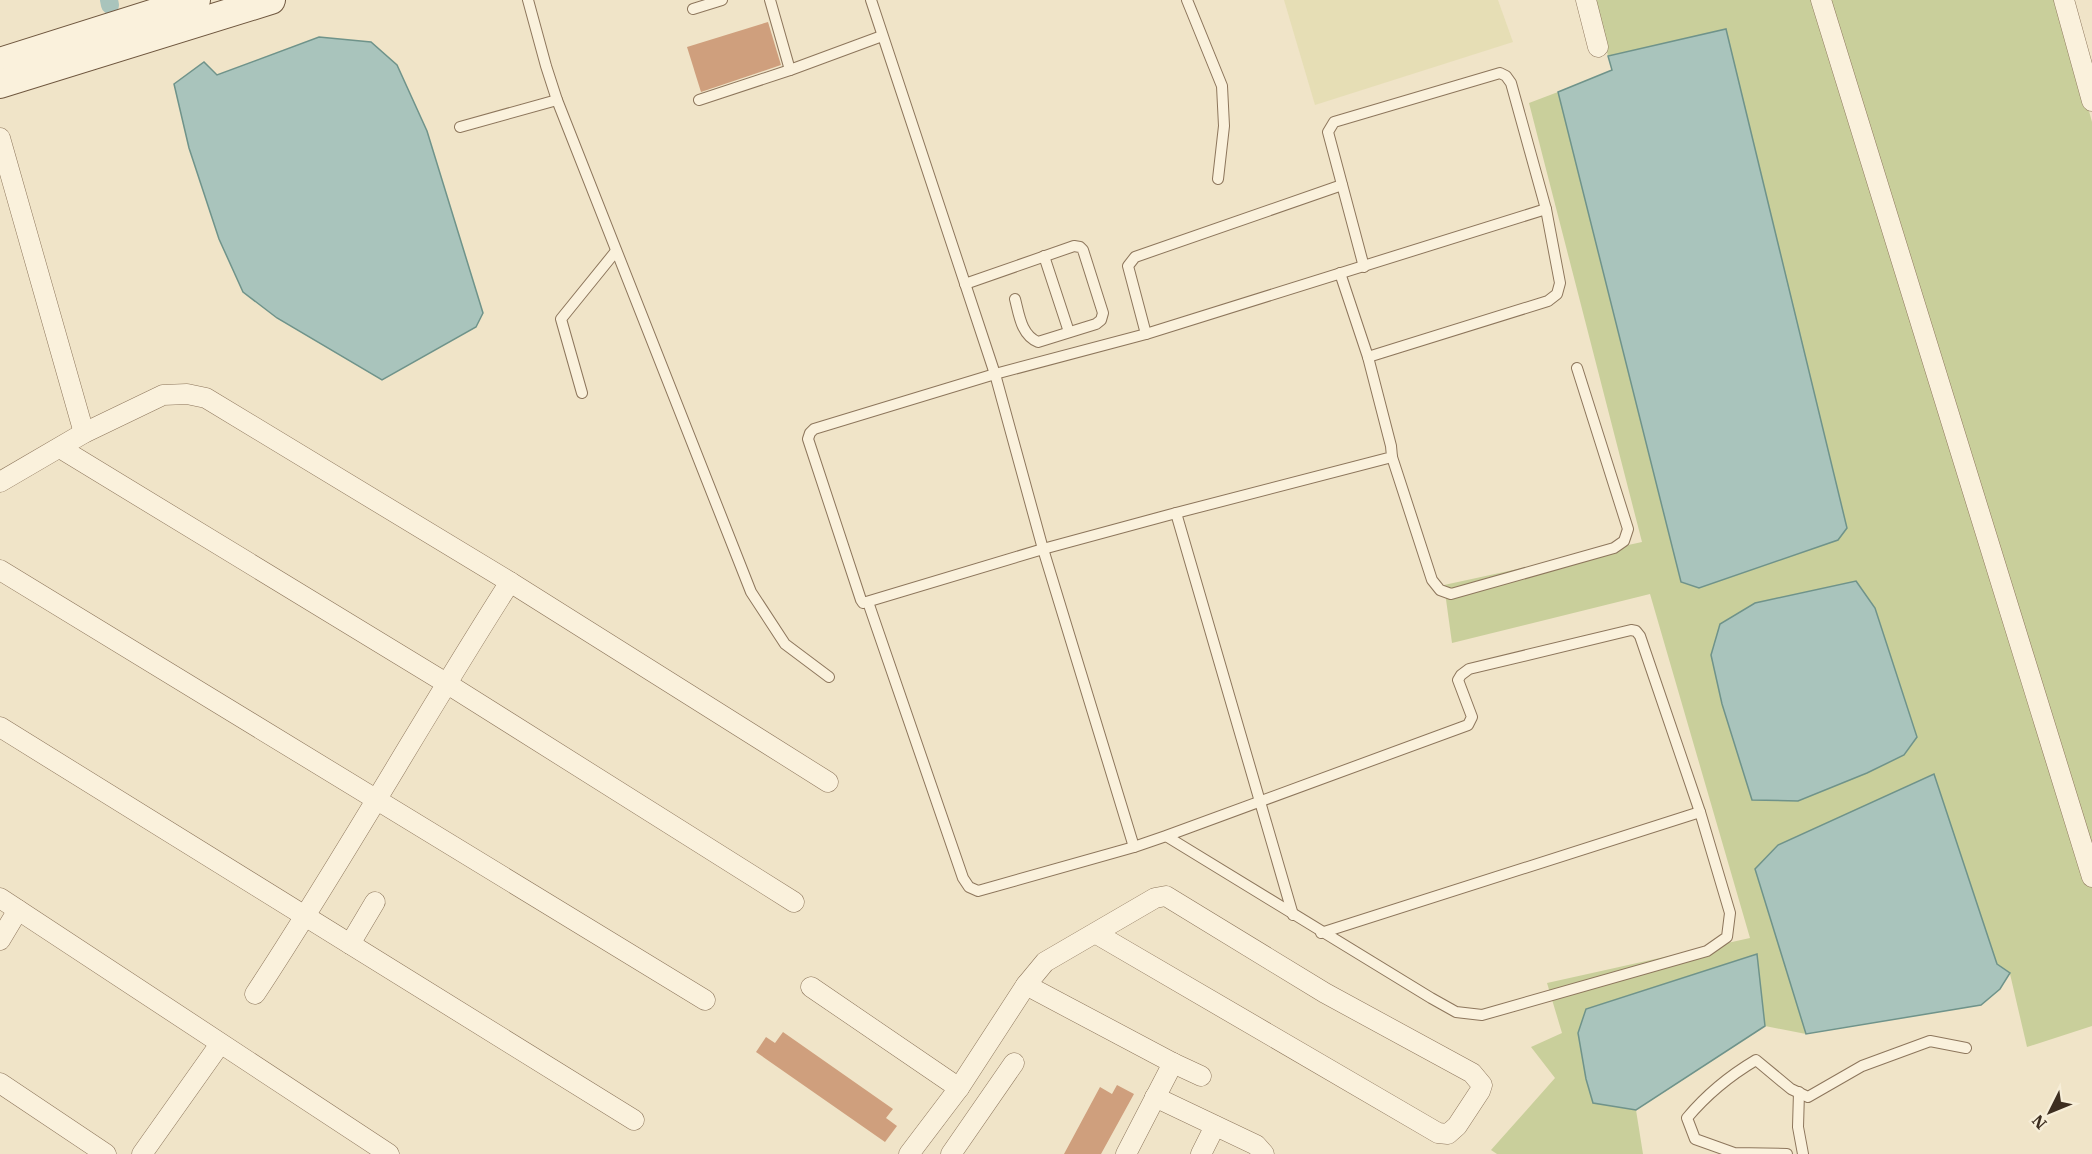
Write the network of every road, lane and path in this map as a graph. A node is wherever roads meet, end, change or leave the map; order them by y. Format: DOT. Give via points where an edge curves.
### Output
graph roads {
  1 [pos="195,0"];
  2 [pos="272,0"];
  3 [pos="528,0"];
  4 [pos="722,0"];
  5 [pos="770,0"];
  6 [pos="871,0"];
  7 [pos="1187,0"];
  8 [pos="1586,0"];
  9 [pos="1821,0"];
  10 [pos="2064,0"];
  11 [pos="693,9"];
  12 [pos="882,36"];
  13 [pos="1598,47"];
  14 [pos="0,62"];
  15 [pos="790,70"];
  16 [pos="0,84"];
  17 [pos="557,100"];
  18 [pos="699,100"];
  19 [pos="2092,102"];
  20 [pos="460,128"];
  21 [pos="0,138"];
  22 [pos="1218,179"];
  23 [pos="1342,186"];
  24 [pos="1546,209"];
  25 [pos="616,251"];
  26 [pos="1044,256"];
  27 [pos="1364,267"];
  28 [pos="1340,273"];
  29 [pos="965,284"];
  30 [pos="1015,298"];
  31 [pos="1069,332"];
  32 [pos="1146,334"];
  33 [pos="1368,357"];
  34 [pos="1577,368"];
  35 [pos="995,374"];
  36 [pos="582,393"];
  37 [pos="84,434"];
  38 [pos="60,448"];
  39 [pos="1392,457"];
  40 [pos="0,482"];
  41 [pos="1176,513"];
  42 [pos="1043,549"];
  43 [pos="0,570"];
  44 [pos="510,582"];
  45 [pos="868,602"];
  46 [pos="829,677"];
  47 [pos="446,683"];
  48 [pos="0,727"];
  49 [pos="828,782"];
  50 [pos="377,798"];
  51 [pos="1260,801"];
  52 [pos="1700,812"];
  53 [pos="1166,836"];
  54 [pos="1134,847"];
  55 [pos="2092,877"];
  56 [pos="0,898"];
  57 [pos="795,902"];
  58 [pos="375,903"];
  59 [pos="18,910"];
  60 [pos="1293,915"];
  61 [pos="306,916"];
  62 [pos="1095,933"];
  63 [pos="1321,933"];
  64 [pos="0,940"];
  65 [pos="350,944"];
  66 [pos="1026,985"];
  67 [pos="811,987"];
  68 [pos="255,994"];
  69 [pos="705,1000"];
  70 [pos="220,1044"];
  71 [pos="1966,1048"];
  72 [pos="1014,1063"];
  73 [pos="1173,1063"];
  74 [pos="1201,1076"];
  75 [pos="0,1083"];
  76 [pos="959,1088"];
  77 [pos="1799,1092"];
  78 [pos="1155,1097"];
  79 [pos="633,1120"];
  80 [pos="1215,1126"];
  81 [pos="106,1154"];
  82 [pos="142,1154"];
  83 [pos="389,1154"];
  84 [pos="909,1154"];
  85 [pos="951,1154"];
  86 [pos="1126,1154"];
  87 [pos="1201,1154"];
  88 [pos="1264,1154"];
  89 [pos="1787,1154"];
  90 [pos="1803,1154"];
  1 -- 14 [label="main road"];
  2 -- 16 [label="main road"];
  3 -- 17 [label="lane"];
  4 -- 11 [label="lane"];
  5 -- 15 [label="lane"];
  6 -- 12 [label="lane"];
  7 -- 22 [label="lane" via="1222,86 1224,126"];
  8 -- 13 [label="street"];
  9 -- 55 [label="street"];
  10 -- 19 [label="street"];
  12 -- 15 [label="lane"];
  12 -- 29 [label="lane"];
  15 -- 18 [label="lane"];
  17 -- 20 [label="lane"];
  17 -- 25 [label="lane"];
  21 -- 37 [label="street"];
  23 -- 24 [label="lane" via="1328,132 1334,122 1500,73 1511,83"];
  23 -- 27 [label="lane"];
  23 -- 32 [label="lane" via="1136,257 1128,266"];
  24 -- 27 [label="lane"];
  24 -- 33 [label="lane" via="1560,283 1557,294 1548,301"];
  25 -- 36 [label="lane" via="561,319"];
  25 -- 46 [label="lane" via="751,592 785,644"];
  26 -- 29 [label="lane"];
  26 -- 31 [label="lane"];
  26 -- 31 [label="lane" via="1074,246 1083,250 1103,313 1096,324"];
  27 -- 28 [label="lane"];
  28 -- 32 [label="lane"];
  28 -- 33 [label="lane"];
  29 -- 35 [label="lane"];
  30 -- 31 [label="lane" via="1031,339 1038,342"];
  32 -- 35 [label="lane"];
  33 -- 39 [label="lane"];
  34 -- 39 [label="lane" via="1628,529 1624,541 1614,548 1451,594 1440,590 1432,580"];
  35 -- 42 [label="lane"];
  35 -- 45 [label="lane" via="810,433 808,439 861,600"];
  37 -- 38 [label="street"];
  37 -- 44 [label="street" via="163,395 206,398"];
  38 -- 40 [label="street"];
  38 -- 47 [label="street"];
  39 -- 41 [label="lane"];
  41 -- 42 [label="lane"];
  41 -- 51 [label="lane"];
  42 -- 45 [label="lane"];
  42 -- 54 [label="lane"];
  43 -- 50 [label="street"];
  44 -- 47 [label="street"];
  44 -- 49 [label="street"];
  45 -- 54 [label="lane" via="969,887 978,891"];
  47 -- 50 [label="street"];
  47 -- 57 [label="street"];
  48 -- 61 [label="street"];
  50 -- 61 [label="street"];
  50 -- 69 [label="street"];
  51 -- 52 [label="lane" via="1468,725 1472,717 1458,680 1469,669 1631,630 1640,636"];
  51 -- 53 [label="lane"];
  51 -- 60 [label="lane"];
  52 -- 63 [label="lane"];
  52 -- 63 [label="lane" via="1730,913 1727,937 1707,951 1482,1015 1456,1012"];
  53 -- 54 [label="lane"];
  53 -- 60 [label="lane"];
  56 -- 59 [label="street"];
  58 -- 65 [label="street"];
  59 -- 64 [label="street"];
  59 -- 70 [label="street"];
  60 -- 63 [label="lane"];
  61 -- 65 [label="street"];
  61 -- 68 [label="street"];
  62 -- 62 [label="street" via="1438,1133 1448,1134 1457,1126 1480,1091 1482,1085 1472,1073 1325,993 1166,896 1155,898"];
  62 -- 66 [label="street" via="1046,962"];
  65 -- 79 [label="street"];
  66 -- 73 [label="street"];
  66 -- 76 [label="street"];
  67 -- 76 [label="street"];
  70 -- 82 [label="street"];
  70 -- 83 [label="street"];
  71 -- 77 [label="lane" via="1930,1041 1862,1066 1808,1097"];
  72 -- 85 [label="street"];
  73 -- 74 [label="street"];
  73 -- 78 [label="street"];
  75 -- 81 [label="street"];
  76 -- 84 [label="street"];
  77 -- 89 [label="lane" via="1756,1060 1728,1077 1687,1118 1695,1139 1734,1153"];
  77 -- 90 [label="lane" via="1798,1127"];
  78 -- 80 [label="street"];
  78 -- 86 [label="street"];
  80 -- 87 [label="street"];
  80 -- 88 [label="street" via="1256,1145"];
}
